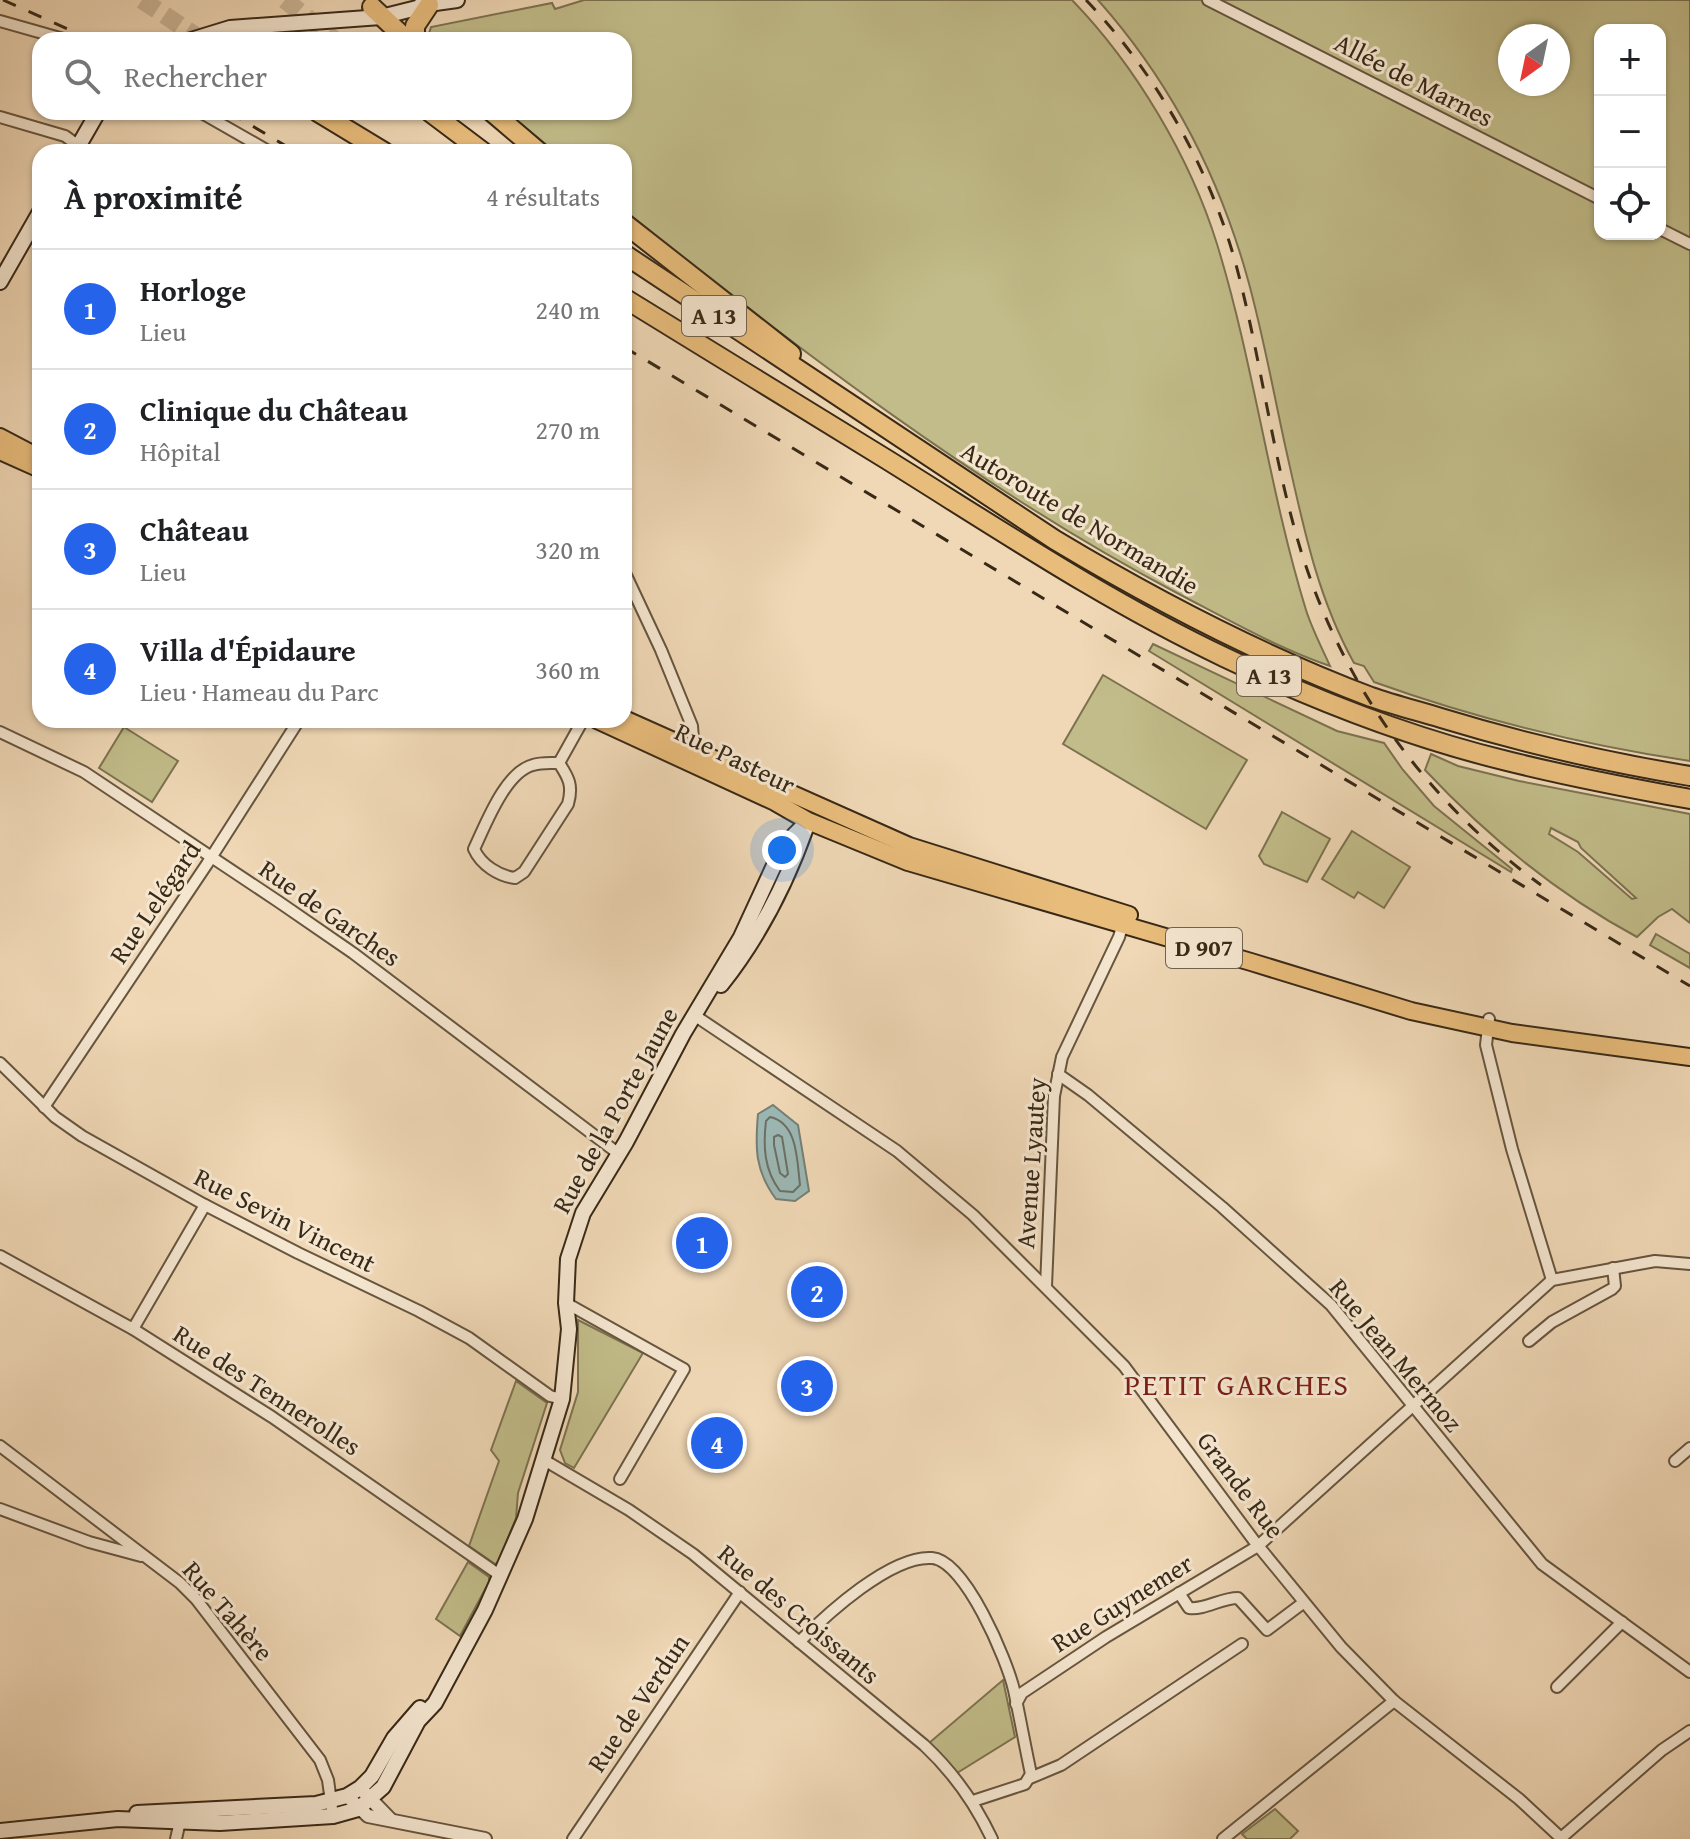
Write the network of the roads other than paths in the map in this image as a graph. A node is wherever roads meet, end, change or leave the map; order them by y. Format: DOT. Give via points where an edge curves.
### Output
graph roads {
  1 [pos="457,0"];
  2 [pos="1208,0"];
  3 [pos="429,5"];
  4 [pos="377,12"];
  5 [pos="0,21"];
  6 [pos="243,26"];
  7 [pos="39,32"];
  8 [pos="213,32"];
  9 [pos="398,32"];
  10 [pos="415,32"];
  11 [pos="0,117"];
  12 [pos="94,120"];
  13 [pos="214,120"];
  14 [pos="331,120"];
  15 [pos="441,120"];
  16 [pos="501,120"];
  17 [pos="74,144"];
  18 [pos="83,144"];
  19 [pos="256,144"];
  20 [pos="371,144"];
  21 [pos="472,144"];
  22 [pos="530,144"];
  23 [pos="1594,196"];
  24 [pos="32,226"];
  25 [pos="632,229"];
  26 [pos="1666,232"];
  27 [pos="1690,244"];
  28 [pos="632,259"];
  29 [pos="0,282"];
  30 [pos="632,303"];
  31 [pos="805,376"];
  32 [pos="0,437"];
  33 [pos="0,451"];
  34 [pos="32,454"];
  35 [pos="32,465"];
  36 [pos="632,588"];
  37 [pos="632,723"];
  38 [pos="294,728"];
  39 [pos="579,728"];
  40 [pos="614,728"];
  41 [pos="0,732"];
  42 [pos="689,748"];
  43 [pos="559,763"];
  44 [pos="1690,776"];
  45 [pos="1690,799"];
  46 [pos="812,814"];
  47 [pos="877,833"];
  48 [pos="848,838"];
  49 [pos="878,852"];
  50 [pos="211,858"];
  51 [pos="1125,919"];
  52 [pos="697,1010"];
  53 [pos="1488,1024"];
  54 [pos="1690,1048"];
  55 [pos="1690,1057"];
  56 [pos="0,1063"];
  57 [pos="1058,1074"];
  58 [pos="44,1107"];
  59 [pos="619,1154"];
  60 [pos="205,1205"];
  61 [pos="0,1256"];
  62 [pos="1690,1264"];
  63 [pos="1613,1268"];
  64 [pos="1552,1280"];
  65 [pos="1046,1286"];
  66 [pos="566,1303"];
  67 [pos="133,1329"];
  68 [pos="1529,1341"];
  69 [pos="562,1399"];
  70 [pos="1412,1408"];
  71 [pos="0,1446"];
  72 [pos="1690,1448"];
  73 [pos="544,1460"];
  74 [pos="1675,1461"];
  75 [pos="620,1479"];
  76 [pos="0,1509"];
  77 [pos="1258,1546"];
  78 [pos="147,1558"];
  79 [pos="501,1576"];
  80 [pos="740,1592"];
  81 [pos="1179,1593"];
  82 [pos="1303,1603"];
  83 [pos="1622,1622"];
  84 [pos="799,1642"];
  85 [pos="1242,1644"];
  86 [pos="1690,1672"];
  87 [pos="1557,1687"];
  88 [pos="439,1692"];
  89 [pos="1394,1701"];
  90 [pos="1016,1704"];
  91 [pos="1690,1731"];
  92 [pos="1030,1778"];
  93 [pos="360,1788"];
  94 [pos="347,1796"];
  95 [pos="973,1801"];
  96 [pos="364,1805"];
  97 [pos="332,1809"];
  98 [pos="118,1819"];
  99 [pos="180,1821"];
  100 [pos="0,1831"];
  101 [pos="176,1839"];
  102 [pos="485,1839"];
  103 [pos="573,1839"];
  104 [pos="992,1839"];
  105 [pos="1223,1839"];
  106 [pos="1562,1839"];
  1 -- 3 [label="main road"];
  2 -- 23 [label="street, Allée de Marnes"];
  3 -- 4 [label="main road"];
  3 -- 10 [label="highway"];
  4 -- 6 [label="main road"];
  4 -- 6 [label="main road" via="345,9 264,16"];
  4 -- 9 [label="highway"];
  5 -- 7 [label="street"];
  6 -- 8 [label="main road"];
  11 -- 17 [label="street" via="65,136"];
  12 -- 18 [label="main road"];
  13 -- 19 [label="street"];
  14 -- 20 [label="highway"];
  15 -- 21 [label="highway"];
  16 -- 22 [label="highway"];
  24 -- 29 [label="main road"];
  25 -- 31 [label="highway" via="792,355"];
  26 -- 27 [label="street"];
  28 -- 31 [label="highway, Autoroute de Normandie / A 13"];
  30 -- 45 [label="highway, Autoroute de Normandie / A 13" via="1042,558 1227,659 1408,731 1504,761"];
  31 -- 44 [label="highway, Autoroute de Normandie / A 13" via="1066,547 1238,640 1373,697 1511,739"];
  32 -- 34 [label="main road"];
  33 -- 35 [label="main road"];
  36 -- 42 [label="street" via="692,726"];
  37 -- 42 [label="main road, Rue Pasteur / D 907"];
  38 -- 50 [label="street, Rue Lelégard"];
  39 -- 43 [label="street"];
  40 -- 46 [label="main road, Rue Pasteur / D 907"];
  41 -- 50 [label="street, Rue de Garches" via="84,772"];
  42 -- 46 [label="main road, Rue Pasteur / D 907"];
  43 -- 43 [label="street" via="530,765 514,778 474,849 479,860 505,877 524,872 568,804 570,779"];
  46 -- 47 [label="main road, D 907"];
  46 -- 48 [label="main road, D 907"];
  46 -- 52 [label="main road, Rue de la Porte Jaune" via="756,936"];
  47 -- 48 [label="main road"];
  47 -- 49 [label="main road"];
  47 -- 51 [label="main road, D 907"];
  48 -- 49 [label="main road, D 907"];
  49 -- 51 [label="main road, D 907"];
  50 -- 58 [label="street, Rue Lelégard"];
  50 -- 59 [label="street, Rue de Garches" via="353,953"];
  51 -- 53 [label="main road, D 907" via="1411,1011"];
  51 -- 57 [label="street, Avenue Lyautey"];
  52 -- 59 [label="main road, Rue de la Porte Jaune"];
  52 -- 65 [label="street, Grande Rue" via="897,1151"];
  53 -- 54 [label="main road, D 907"];
  53 -- 55 [label="main road, D 907"];
  53 -- 64 [label="street" via="1486,1045 1512,1149"];
  56 -- 58 [label="street, Rue Sevin Vincent"];
  57 -- 65 [label="street, Avenue Lyautey"];
  57 -- 70 [label="street, Rue Jean Mermoz" via="1222,1207 1331,1305"];
  58 -- 60 [label="street, Rue Sevin Vincent" via="82,1136"];
  59 -- 66 [label="main road, Rue de la Porte Jaune" via="575,1233"];
  60 -- 67 [label="street"];
  60 -- 69 [label="street, Rue Sevin Vincent" via="469,1338 550,1396"];
  61 -- 67 [label="street, Rue des Tennerolles"];
  62 -- 63 [label="street" via="1655,1261"];
  63 -- 64 [label="street"];
  63 -- 68 [label="street" via="1612,1289"];
  64 -- 70 [label="street, Rue Guynemer"];
  65 -- 77 [label="street, Grande Rue" via="1124,1366"];
  66 -- 69 [label="main road, Rue de la Porte Jaune" via="569,1329"];
  66 -- 75 [label="street" via="684,1369"];
  67 -- 79 [label="street, Rue des Tennerolles" via="272,1417"];
  69 -- 73 [label="main road, Rue de la Porte Jaune"];
  70 -- 77 [label="street, Rue Guynemer"];
  70 -- 83 [label="street, Rue Jean Mermoz" via="1542,1564"];
  71 -- 78 [label="street, Rue Tahère"];
  72 -- 74 [label="street"];
  73 -- 79 [label="main road, Rue de la Porte Jaune"];
  73 -- 80 [label="street, Rue des Croissants" via="629,1510"];
  76 -- 78 [label="street"];
  77 -- 81 [label="street, Rue Guynemer"];
  77 -- 82 [label="street, Grande Rue"];
  78 -- 97 [label="street, Rue Tahère" via="196,1599 320,1760"];
  79 -- 88 [label="main road, Rue de la Porte Jaune"];
  80 -- 84 [label="street, Rue des Croissants"];
  80 -- 103 [label="street, Rue de Verdun"];
  81 -- 82 [label="street" via="1189,1608 1196,1609 1238,1598 1267,1630"];
  81 -- 90 [label="street, Rue Guynemer" via="1022,1693"];
  82 -- 89 [label="street, Grande Rue"];
  83 -- 86 [label="street, Rue Jean Mermoz"];
  83 -- 87 [label="street"];
  84 -- 90 [label="street" via="882,1573 936,1558 950,1567 980,1608"];
  84 -- 95 [label="street, Rue des Croissants" via="924,1745"];
  85 -- 92 [label="street" via="1061,1765"];
  88 -- 93 [label="main road, Rue de la Porte Jaune" via="410,1718"];
  88 -- 96 [label="main road, Rue de la Porte Jaune" via="393,1771"];
  89 -- 105 [label="street"];
  89 -- 106 [label="street, Grande Rue"];
  90 -- 92 [label="street"];
  91 -- 106 [label="street"];
  92 -- 95 [label="street"];
  93 -- 94 [label="main road, Rue de la Porte Jaune"];
  93 -- 96 [label="street"];
  94 -- 96 [label="street"];
  94 -- 97 [label="main road, Rue de la Porte Jaune"];
  95 -- 104 [label="street, Rue des Croissants"];
  96 -- 97 [label="main road, Rue de la Porte Jaune"];
  96 -- 102 [label="street" via="368,1816"];
  97 -- 98 [label="main road, Rue de la Porte Jaune" via="162,1810"];
  97 -- 99 [label="main road, Rue de la Porte Jaune" via="220,1823"];
  98 -- 99 [label="main road, Rue de la Porte Jaune"];
  98 -- 100 [label="main road, Rue de la Porte Jaune"];
  99 -- 101 [label="street"];
}
